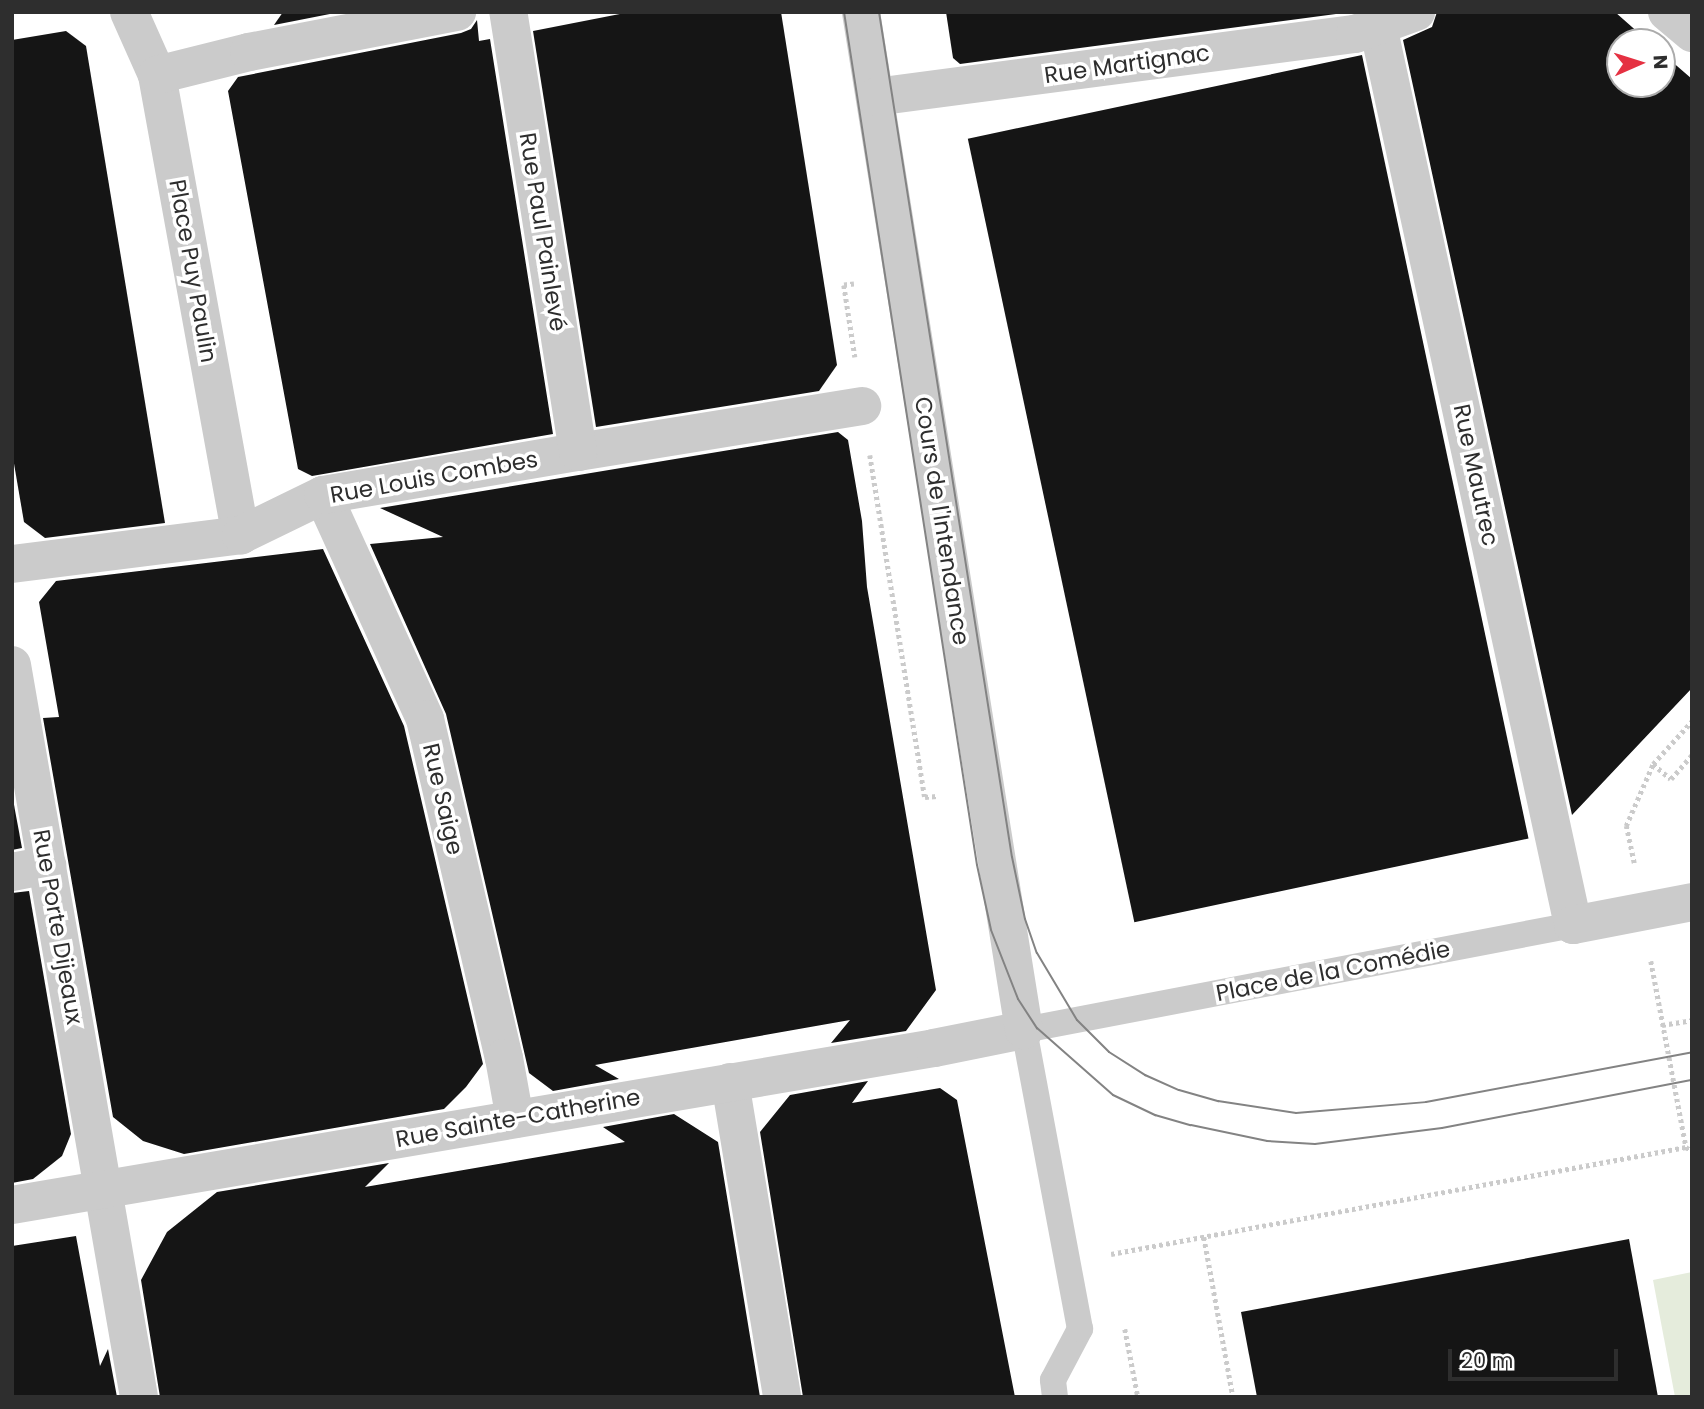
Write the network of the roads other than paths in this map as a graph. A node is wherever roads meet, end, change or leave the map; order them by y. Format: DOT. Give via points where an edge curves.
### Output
graph roads {
  1 [pos="129,12"];
  2 [pos="457,12"];
  3 [pos="508,12"];
  4 [pos="861,12"];
  5 [pos="1416,12"];
  6 [pos="1667,12"];
  7 [pos="1378,26"];
  8 [pos="1692,33"];
  9 [pos="157,75"];
  10 [pos="875,97"];
  11 [pos="862,406"];
  12 [pos="578,452"];
  13 [pos="323,495"];
  14 [pos="241,535"];
  15 [pos="12,564"];
  16 [pos="13,675"];
  17 [pos="19,747"];
  18 [pos="30,868"];
  19 [pos="1692,902"];
  20 [pos="1573,925"];
  21 [pos="1024,1030"];
  22 [pos="730,1082"];
  23 [pos="515,1118"];
  24 [pos="103,1189"];
  25 [pos="12,1205"];
  26 [pos="139,1397"];
  27 [pos="782,1397"];
  28 [pos="1055,1397"];
  1 -- 9 [label="street, Place Puy Paulin"];
  2 -- 9 [label="street" via="249,52"];
  3 -- 12 [label="street, Rue Paul Painlevé"];
  4 -- 10 [label="street, Cours de l'Intendance"];
  5 -- 7 [label="street, Rue Martignac"];
  6 -- 8 [label="street"];
  7 -- 10 [label="street, Rue Martignac" via="1355,34"];
  7 -- 20 [label="street, Rue Mautrec"];
  9 -- 14 [label="street, Place Puy Paulin"];
  10 -- 21 [label="street, Cours de l'Intendance"];
  11 -- 12 [label="street, Rue Louis Combes"];
  12 -- 13 [label="street, Rue Louis Combes"];
  13 -- 14 [label="street, Rue Louis Combes"];
  13 -- 23 [label="street, Rue Saige" via="425,719"];
  14 -- 15 [label="street, Rue Louis Combes"];
  16 -- 17 [label="street, Rue Porte Dijeaux"];
  17 -- 18 [label="street, Rue Porte Dijeaux"];
  18 -- 24 [label="street, Rue Porte Dijeaux"];
  19 -- 20 [label="street, Place de la Comédie"];
  20 -- 21 [label="lane, Place de la Comédie"];
  21 -- 22 [label="street, Rue Sainte-Catherine"];
  21 -- 28 [label="lane" via="1080,1329 1052,1380"];
  22 -- 23 [label="street, Rue Sainte-Catherine"];
  22 -- 27 [label="street"];
  23 -- 24 [label="street, Rue Sainte-Catherine"];
  24 -- 25 [label="street, Rue Sainte-Catherine"];
  24 -- 26 [label="street, Rue Porte Dijeaux"];
}
